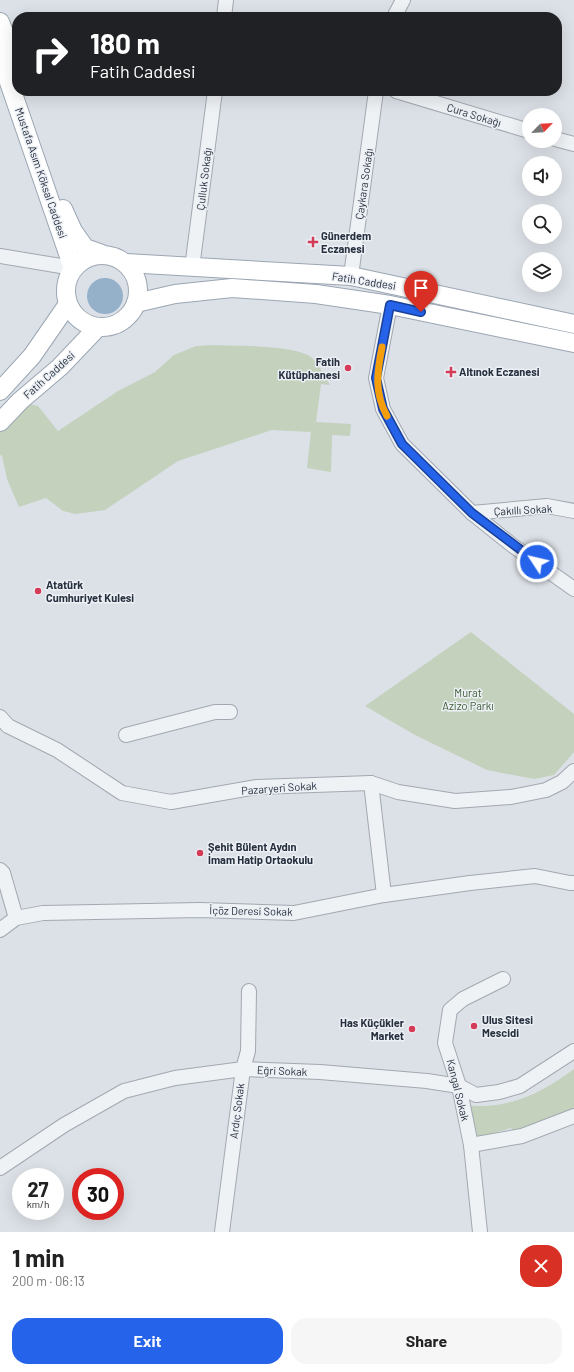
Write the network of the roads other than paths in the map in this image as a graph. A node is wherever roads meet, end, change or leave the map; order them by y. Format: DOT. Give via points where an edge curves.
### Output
graph roads {
  1 [pos="226,0"];
  2 [pos="403,0"];
  3 [pos="225,12"];
  4 [pos="397,12"];
  5 [pos="0,22"];
  6 [pos="12,53"];
  7 [pos="0,56"];
  8 [pos="12,91"];
  9 [pos="14,96"];
  10 [pos="28,96"];
  11 [pos="214,96"];
  12 [pos="375,96"];
  13 [pos="413,96"];
  14 [pos="522,129"];
  15 [pos="562,141"];
  16 [pos="574,144"];
  17 [pos="102,254"];
  18 [pos="0,256"];
  19 [pos="126,263"];
  20 [pos="73,268"];
  21 [pos="192,268"];
  22 [pos="351,276"];
  23 [pos="136,302"];
  24 [pos="68,304"];
  25 [pos="390,305"];
  26 [pos="574,324"];
  27 [pos="98,327"];
  28 [pos="574,343"];
  29 [pos="0,391"];
  30 [pos="0,422"];
  31 [pos="574,511"];
  32 [pos="472,513"];
  33 [pos="574,589"];
  34 [pos="230,712"];
  35 [pos="0,717"];
  36 [pos="126,735"];
  37 [pos="574,771"];
  38 [pos="371,783"];
  39 [pos="0,870"];
  40 [pos="573,886"];
  41 [pos="384,896"];
  42 [pos="16,918"];
  43 [pos="0,930"];
  44 [pos="503,979"];
  45 [pos="249,991"];
  46 [pos="574,1051"];
  47 [pos="243,1069"];
  48 [pos="459,1086"];
  49 [pos="574,1116"];
  50 [pos="471,1145"];
  51 [pos="0,1168"];
  52 [pos="222,1232"];
  53 [pos="480,1232"];
  1 -- 3 [label="street"];
  2 -- 4 [label="street"];
  5 -- 6 [label="main road"];
  7 -- 8 [label="main road, Mustafa Asım Köksal Caddesi"];
  9 -- 20 [label="main road, Mustafa Asım Köksal Caddesi"];
  10 -- 17 [label="main road, Mustafa Asım Köksal Caddesi" via="64,213 86,248"];
  11 -- 21 [label="street, Çulluk Sokağı"];
  12 -- 22 [label="street, Çaykara Sokağı"];
  13 -- 14 [label="street, Cura Sokağı"];
  15 -- 16 [label="street"];
  17 -- 19 [label="main road" via="111,255"];
  17 -- 20 [label="main road" via="86,258"];
  18 -- 20 [label="street"];
  19 -- 21 [label="main road, Fatih Caddesi"];
  19 -- 23 [label="main road" via="137,281"];
  20 -- 24 [label="main road" via="67,279"];
  21 -- 22 [label="main road, Fatih Caddesi"];
  22 -- 26 [label="main road, Fatih Caddesi"];
  23 -- 25 [label="main road, Fatih Caddesi" via="175,294 232,288 316,294"];
  23 -- 27 [label="main road" via="131,313 121,322"];
  24 -- 27 [label="main road" via="80,320"];
  24 -- 29 [label="main road, Fatih Caddesi" via="32,356"];
  25 -- 28 [label="main road, Fatih Caddesi"];
  25 -- 32 [label="street" via="376,378 383,409 402,444"];
  27 -- 30 [label="main road, Fatih Caddesi" via="60,367"];
  31 -- 32 [label="street, Çakıllı Sokak" via="547,506"];
  32 -- 33 [label="street"];
  34 -- 36 [label="street" via="215,712"];
  35 -- 38 [label="street, Pazaryeri Sokak" via="8,726 57,750 122,793 171,802 257,787"];
  37 -- 38 [label="street, Pazaryeri Sokak" via="562,782 546,790 511,797 455,801 398,792"];
  38 -- 41 [label="street"];
  39 -- 42 [label="street"];
  40 -- 41 [label="street, İçöz Deresi Sokak" via="535,876"];
  41 -- 42 [label="street, İçöz Deresi Sokak" via="294,912 109,911 43,913"];
  42 -- 43 [label="street, İçöz Deresi Sokak"];
  44 -- 48 [label="street, Kangal Sokak" via="463,998 450,1010 445,1043"];
  45 -- 47 [label="street, Ardıç Sokak" via="248,1051"];
  46 -- 48 [label="street, Eğri Sokak" via="520,1086 476,1095"];
  47 -- 48 [label="street, Eğri Sokak" via="320,1072"];
  47 -- 51 [label="street, Eğri Sokak" via="175,1078 124,1091 64,1125"];
  47 -- 52 [label="street, Ardıç Sokak"];
  48 -- 50 [label="street, Kangal Sokak"];
  49 -- 50 [label="street" via="522,1136"];
  50 -- 53 [label="street, Kangal Sokak"];
}
